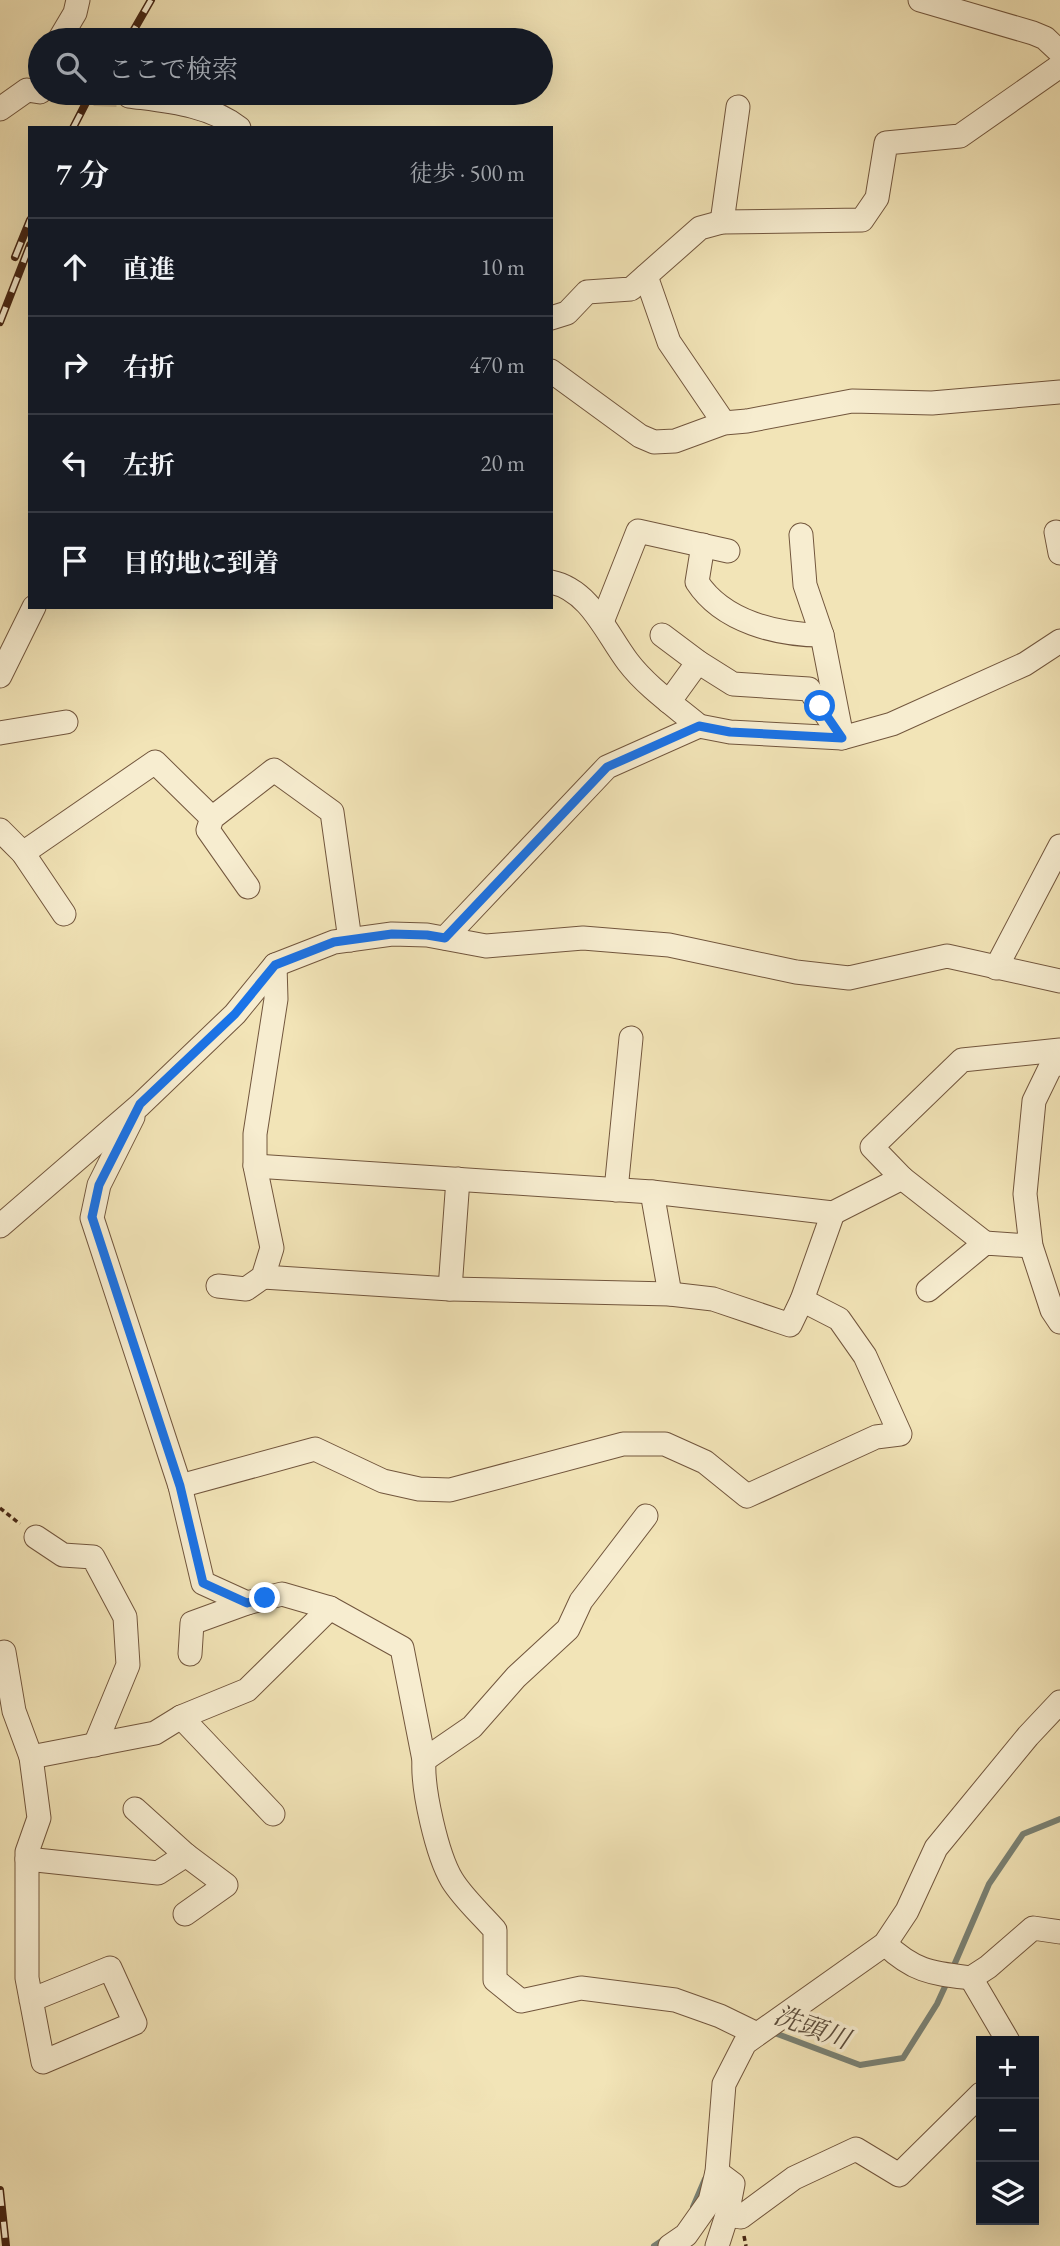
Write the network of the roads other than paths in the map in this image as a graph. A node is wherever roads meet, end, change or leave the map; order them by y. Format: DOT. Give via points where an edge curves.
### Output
graph roads {
  1 [pos="78,0"];
  2 [pos="920,0"];
  3 [pos="66,28"];
  4 [pos="1060,52"];
  5 [pos="1060,66"];
  6 [pos="28,94"];
  7 [pos="177,105"];
  8 [pos="738,107"];
  9 [pos="0,109"];
  10 [pos="237,126"];
  11 [pos="722,222"];
  12 [pos="646,275"];
  13 [pos="553,317"];
  14 [pos="553,372"];
  15 [pos="1055,395"];
  16 [pos="724,423"];
  17 [pos="802,535"];
  18 [pos="703,545"];
  19 [pos="728,551"];
  20 [pos="553,582"];
  21 [pos="33,609"];
  22 [pos="602,622"];
  23 [pos="662,635"];
  24 [pos="822,635"];
  25 [pos="1060,641"];
  26 [pos="698,662"];
  27 [pos="0,676"];
  28 [pos="669,702"];
  29 [pos="66,722"];
  30 [pos="699,726"];
  31 [pos="0,733"];
  32 [pos="842,738"];
  33 [pos="212,818"];
  34 [pos="0,830"];
  35 [pos="1060,846"];
  36 [pos="23,853"];
  37 [pos="248,887"];
  38 [pos="64,914"];
  39 [pos="445,938"];
  40 [pos="350,940"];
  41 [pos="275,965"];
  42 [pos="996,968"];
  43 [pos="1060,981"];
  44 [pos="631,1038"];
  45 [pos="1060,1050"];
  46 [pos="1060,1062"];
  47 [pos="140,1104"];
  48 [pos="255,1166"];
  49 [pos="902,1178"];
  50 [pos="458,1179"];
  51 [pos="616,1190"];
  52 [pos="652,1192"];
  53 [pos="833,1213"];
  54 [pos="0,1226"];
  55 [pos="985,1243"];
  56 [pos="1031,1247"];
  57 [pos="263,1277"];
  58 [pos="218,1286"];
  59 [pos="450,1289"];
  60 [pos="928,1290"];
  61 [pos="670,1294"];
  62 [pos="802,1300"];
  63 [pos="1060,1322"];
  64 [pos="180,1486"];
  65 [pos="646,1516"];
  66 [pos="36,1536"];
  67 [pos="247,1603"];
  68 [pos="330,1608"];
  69 [pos="4,1653"];
  70 [pos="190,1654"];
  71 [pos="1060,1702"];
  72 [pos="181,1717"];
  73 [pos="95,1745"];
  74 [pos="32,1756"];
  75 [pos="424,1760"];
  76 [pos="135,1808"];
  77 [pos="273,1814"];
  78 [pos="186,1855"];
  79 [pos="27,1859"];
  80 [pos="185,1914"];
  81 [pos="1060,1932"];
  82 [pos="885,1944"];
  83 [pos="971,1978"];
  84 [pos="31,2000"];
  85 [pos="757,2034"];
  86 [pos="1004,2036"];
  87 [pos="976,2099"];
  88 [pos="717,2172"];
  89 [pos="727,2215"];
  90 [pos="670,2246"];
  91 [pos="718,2246"];
  1 -- 3 [label="street"];
  2 -- 4 [label="street" via="1033,33"];
  5 -- 11 [label="street" via="960,136 886,143 877,198 862,220"];
  6 -- 9 [label="street"];
  7 -- 10 [label="street" via="227,118"];
  8 -- 11 [label="street"];
  11 -- 12 [label="street" via="700,228"];
  12 -- 13 [label="street" via="631,289 587,292 567,313"];
  12 -- 16 [label="street" via="669,342"];
  14 -- 16 [label="street" via="654,442 675,440"];
  15 -- 16 [label="street" via="932,403 852,401"];
  17 -- 24 [label="street" via="805,585"];
  18 -- 19 [label="street"];
  18 -- 22 [label="street" via="638,531"];
  18 -- 24 [label="street" via="697,582 706,597 752,624 792,635"];
  20 -- 22 [label="street" via="585,601"];
  21 -- 27 [label="street"];
  22 -- 28 [label="street" via="628,662"];
  23 -- 26 [label="street"];
  24 -- 32 [label="street"];
  25 -- 32 [label="street" via="1026,664 892,724"];
  26 -- 28 [label="street"];
  26 -- 32 [label="street" via="733,684 809,689"];
  28 -- 30 [label="street"];
  29 -- 31 [label="street"];
  30 -- 32 [label="street"];
  30 -- 39 [label="street" via="607,767"];
  33 -- 36 [label="street" via="155,762"];
  33 -- 37 [label="street" via="208,830"];
  33 -- 40 [label="street" via="274,770 332,812"];
  34 -- 36 [label="street"];
  35 -- 42 [label="street"];
  36 -- 38 [label="street"];
  39 -- 40 [label="street" via="392,934"];
  39 -- 42 [label="street" via="486,946 583,938 669,945 796,972 849,978 947,956"];
  40 -- 41 [label="street"];
  41 -- 47 [label="street" via="235,1014"];
  41 -- 48 [label="street" via="276,999 255,1134"];
  42 -- 43 [label="street"];
  44 -- 51 [label="street"];
  45 -- 49 [label="street" via="962,1060 872,1147"];
  46 -- 56 [label="street" via="1050,1068 1034,1101 1025,1194"];
  47 -- 54 [label="street"];
  47 -- 64 [label="street" via="99,1185 92,1217"];
  48 -- 50 [label="street"];
  48 -- 57 [label="street" via="272,1248"];
  49 -- 53 [label="street"];
  49 -- 55 [label="street"];
  50 -- 51 [label="street"];
  50 -- 59 [label="street"];
  51 -- 52 [label="street"];
  52 -- 53 [label="street"];
  52 -- 61 [label="street"];
  53 -- 62 [label="street"];
  55 -- 56 [label="street"];
  55 -- 60 [label="street"];
  56 -- 63 [label="street"];
  57 -- 58 [label="street" via="246,1289"];
  57 -- 59 [label="street"];
  59 -- 61 [label="street"];
  61 -- 62 [label="street" via="713,1299 790,1325"];
  62 -- 64 [label="street" via="839,1319 865,1356 900,1434 876,1437 747,1496 705,1462 664,1444 623,1444 450,1490 383,1481 314,1449"];
  64 -- 67 [label="street" via="203,1583"];
  65 -- 75 [label="street" via="581,1601 568,1629 516,1677 472,1727"];
  66 -- 73 [label="street" via="63,1555 93,1557 125,1617 128,1665"];
  67 -- 68 [label="street" via="282,1594"];
  67 -- 70 [label="street" via="192,1623"];
  68 -- 72 [label="street" via="247,1690"];
  68 -- 75 [label="street" via="402,1648"];
  69 -- 74 [label="street" via="14,1711"];
  71 -- 82 [label="street" via="936,1848 907,1911"];
  72 -- 73 [label="street" via="155,1733"];
  72 -- 77 [label="street"];
  73 -- 74 [label="street"];
  74 -- 79 [label="street" via="39,1818"];
  75 -- 85 [label="street" via="437,1841 452,1880 495,1930 495,1980 521,2001 581,1989 675,2000"];
  76 -- 78 [label="street"];
  78 -- 79 [label="street" via="158,1873"];
  78 -- 80 [label="street" via="226,1885"];
  79 -- 84 [label="street"];
  81 -- 83 [label="street" via="1033,1928"];
  82 -- 83 [label="street" via="904,1961 929,1973"];
  82 -- 85 [label="street"];
  83 -- 86 [label="street"];
  84 -- 84 [label="street" via="43,2062 135,2023 110,1968"];
  85 -- 88 [label="street" via="745,2043 724,2084"];
  87 -- 89 [label="street" via="899,2175 856,2149 794,2178 741,2217"];
  88 -- 89 [label="street" via="733,2184"];
  88 -- 90 [label="street" via="710,2201 686,2235"];
  89 -- 91 [label="street"];
}
